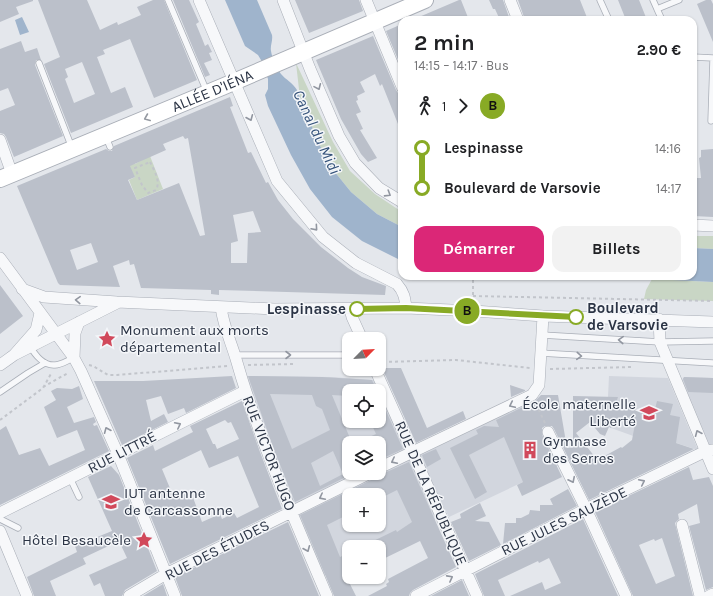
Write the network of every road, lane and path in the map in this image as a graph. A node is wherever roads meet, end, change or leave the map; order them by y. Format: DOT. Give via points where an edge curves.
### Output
graph roads {
  1 [pos="168,0"];
  2 [pos="199,0"];
  3 [pos="283,0"];
  4 [pos="366,0"];
  5 [pos="425,0"];
  6 [pos="510,0"];
  7 [pos="600,0"];
  8 [pos="654,0"];
  9 [pos="679,0"];
  10 [pos="657,9"];
  11 [pos="516,16"];
  12 [pos="607,16"];
  13 [pos="660,16"];
  14 [pos="374,22"];
  15 [pos="300,52"];
  16 [pos="697,57"];
  17 [pos="713,59"];
  18 [pos="39,63"];
  19 [pos="398,78"];
  20 [pos="235,82"];
  21 [pos="208,93"];
  22 [pos="711,121"];
  23 [pos="0,140"];
  24 [pos="72,149"];
  25 [pos="6,176"];
  26 [pos="157,177"];
  27 [pos="398,200"];
  28 [pos="697,225"];
  29 [pos="713,226"];
  30 [pos="0,259"];
  31 [pos="473,280"];
  32 [pos="22,289"];
  33 [pos="713,301"];
  34 [pos="117,302"];
  35 [pos="221,307"];
  36 [pos="406,308"];
  37 [pos="350,309"];
  38 [pos="40,313"];
  39 [pos="543,316"];
  40 [pos="659,319"];
  41 [pos="79,322"];
  42 [pos="713,322"];
  43 [pos="359,332"];
  44 [pos="56,334"];
  45 [pos="542,335"];
  46 [pos="713,341"];
  47 [pos="660,342"];
  48 [pos="30,346"];
  49 [pos="540,353"];
  50 [pos="14,355"];
  51 [pos="342,355"];
  52 [pos="74,358"];
  53 [pos="236,360"];
  54 [pos="668,361"];
  55 [pos="45,363"];
  56 [pos="713,363"];
  57 [pos="301,364"];
  58 [pos="0,365"];
  59 [pos="55,365"];
  60 [pos="80,368"];
  61 [pos="68,373"];
  62 [pos="378,376"];
  63 [pos="43,388"];
  64 [pos="245,391"];
  65 [pos="0,392"];
  66 [pos="532,396"];
  67 [pos="0,420"];
  68 [pos="548,432"];
  69 [pos="709,451"];
  70 [pos="412,452"];
  71 [pos="118,454"];
  72 [pos="386,465"];
  73 [pos="713,469"];
  74 [pos="70,478"];
  75 [pos="356,480"];
  76 [pos="79,497"];
  77 [pos="586,509"];
  78 [pos="292,512"];
  79 [pos="0,513"];
  80 [pos="0,519"];
  81 [pos="682,525"];
  82 [pos="18,528"];
  83 [pos="0,531"];
  84 [pos="465,570"];
  85 [pos="166,574"];
  86 [pos="713,594"];
  87 [pos="27,596"];
  88 [pos="128,596"];
  89 [pos="175,596"];
  90 [pos="327,596"];
  91 [pos="416,596"];
  92 [pos="477,596"];
  93 [pos="626,596"];
  94 [pos="700,596"];
  95 [pos="710,596"];
  1 -- 21 [label="lane"];
  2 -- 20 [label="street"];
  3 -- 15 [label="street"];
  4 -- 14 [label="street"];
  5 -- 14 [label="main road, ALLÉE D'IÉNA"];
  6 -- 11 [label="street"];
  7 -- 12 [label="lane"];
  8 -- 10 [label="lane"];
  9 -- 10 [label="lane"];
  10 -- 13 [label="lane"];
  14 -- 15 [label="main road, ALLÉE D'IÉNA"];
  14 -- 19 [label="street"];
  15 -- 20 [label="main road, ALLÉE D'IÉNA"];
  15 -- 27 [label="street, one-way" via="339,136 355,164 379,188"];
  16 -- 17 [label="lane"];
  17 -- 22 [label="lane"];
  18 -- 24 [label="lane"];
  20 -- 21 [label="main road, ALLÉE D'IÉNA"];
  20 -- 36 [label="street, one-way" via="278,181 323,237 356,263 397,284 404,295"];
  21 -- 24 [label="main road, ALLÉE D'IÉNA, one-way" via="108,141"];
  23 -- 25 [label="street"];
  24 -- 25 [label="main road, ALLÉE D'IÉNA"];
  26 -- 26 [label="path" via="150,162 135,168 148,193 156,190"];
  28 -- 29 [label="street"];
  30 -- 32 [label="street"];
  31 -- 33 [label="path" via="473,296"];
  34 -- 32 [label="street, one-way" via="44,297"];
  32 -- 38 [label="street"];
  34 -- 35 [label="street"];
  34 -- 41 [label="street"];
  35 -- 37 [label="street"];
  35 -- 53 [label="street, RUE VICTOR HUGO"];
  36 -- 37 [label="street"];
  36 -- 39 [label="street"];
  37 -- 43 [label="street"];
  38 -- 44 [label="street"];
  38 -- 50 [label="street" via="36,330"];
  39 -- 40 [label="street"];
  39 -- 45 [label="street"];
  40 -- 42 [label="street"];
  40 -- 47 [label="street"];
  41 -- 44 [label="street"];
  41 -- 52 [label="street" via="75,333"];
  44 -- 48 [label="street"];
  44 -- 52 [label="street"];
  47 -- 45 [label="lane, one-way"];
  45 -- 49 [label="street"];
  46 -- 47 [label="lane"];
  47 -- 54 [label="street"];
  48 -- 50 [label="street"];
  48 -- 55 [label="lane"];
  49 -- 54 [label="lane, one-way"];
  49 -- 66 [label="street" via="539,385"];
  50 -- 58 [label="street"];
  53 -- 51 [label="lane, one-way"];
  52 -- 59 [label="lane"];
  52 -- 60 [label="street"];
  53 -- 57 [label="path"];
  53 -- 60 [label="path" via="117,375 108,375 93,366 86,365"];
  53 -- 64 [label="street, RUE VICTOR HUGO"];
  54 -- 56 [label="lane"];
  69 -- 54 [label="street, one-way"];
  55 -- 59 [label="lane"];
  55 -- 65 [label="lane"];
  59 -- 63 [label="path"];
  71 -- 60 [label="street, one-way"];
  61 -- 63 [label="path"];
  62 -- 70 [label="street, RUE DE LA RÉPUBLIQUE"];
  63 -- 67 [label="path"];
  71 -- 64 [label="street, RUE LITTRÉ, one-way"];
  64 -- 78 [label="street, RUE VICTOR HUGO"];
  66 -- 68 [label="path"];
  66 -- 70 [label="street, one-way"];
  68 -- 77 [label="street, one-way"];
  69 -- 73 [label="street"];
  77 -- 69 [label="street, RUE JULES SAUZÈDE, one-way"];
  70 -- 72 [label="street, one-way"];
  70 -- 84 [label="street, RUE DE LA RÉPUBLIQUE"];
  71 -- 74 [label="street, RUE LITTRÉ"];
  71 -- 85 [label="street"];
  74 -- 76 [label="lane"];
  74 -- 79 [label="street, RUE LITTRÉ"];
  75 -- 78 [label="street, RUE DES ÉTUDES, one-way"];
  77 -- 84 [label="street, RUE JULES SAUZÈDE"];
  77 -- 93 [label="street"];
  78 -- 85 [label="street, RUE DES ÉTUDES"];
  78 -- 90 [label="street, RUE VICTOR HUGO, one-way"];
  80 -- 82 [label="lane"];
  81 -- 94 [label="street"];
  83 -- 87 [label="street"];
  91 -- 84 [label="street, RUE JULES SAUZÈDE, one-way"];
  84 -- 92 [label="street, RUE DE LA RÉPUBLIQUE"];
  85 -- 88 [label="street, RUE DES ÉTUDES"];
  85 -- 89 [label="street"];
  86 -- 95 [label="street"];
}
